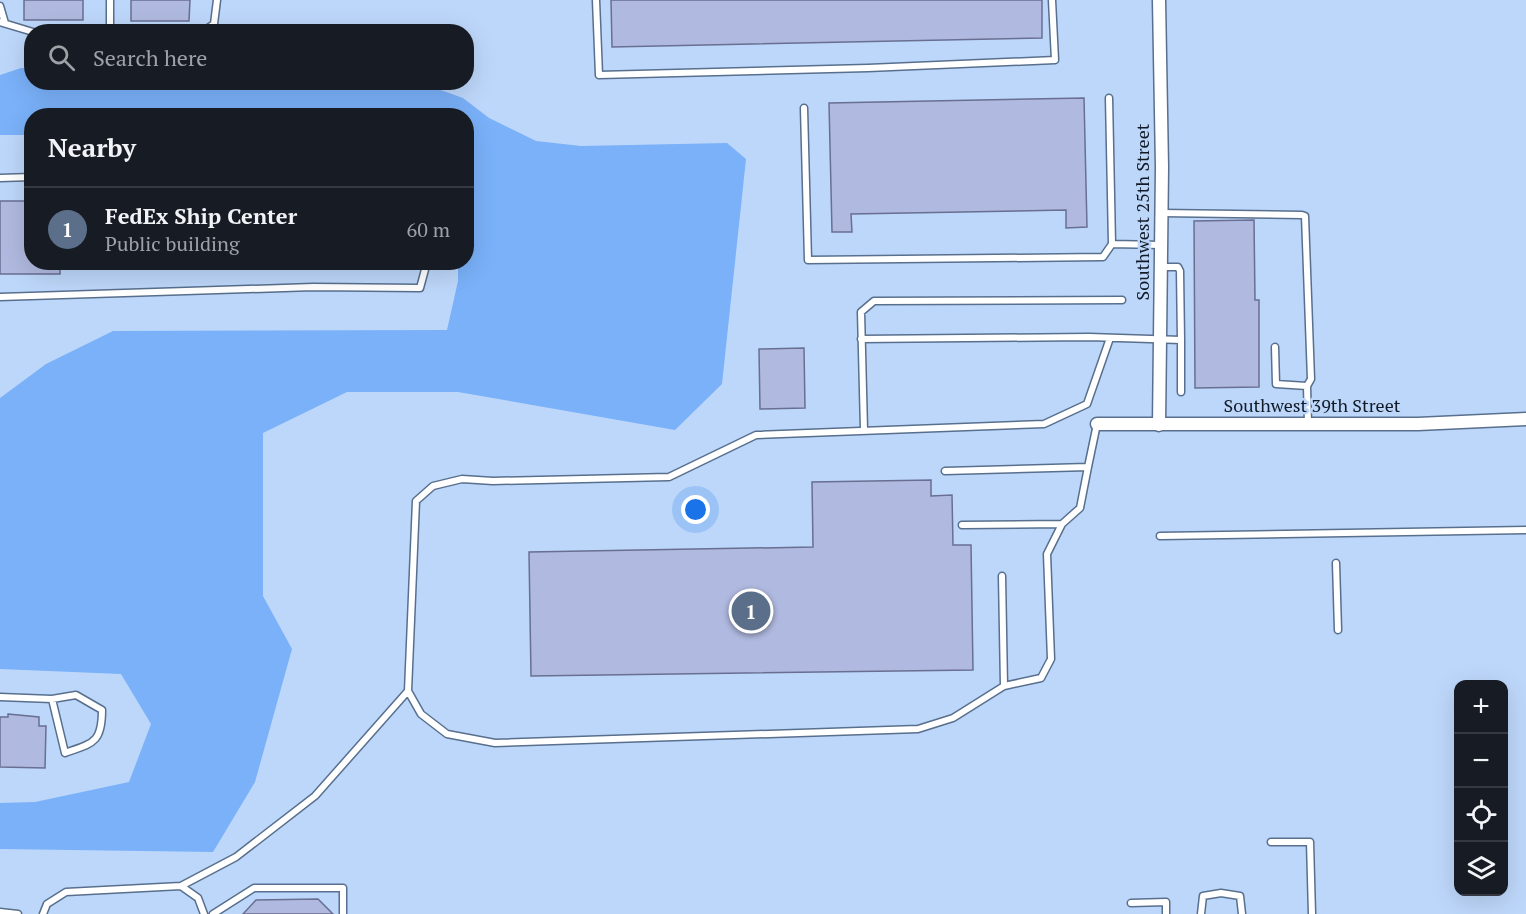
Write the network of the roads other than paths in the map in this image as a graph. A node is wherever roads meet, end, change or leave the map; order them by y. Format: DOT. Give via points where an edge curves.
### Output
graph roads {
  1 [pos="110,0"];
  2 [pos="217,0"];
  3 [pos="596,0"];
  4 [pos="1052,0"];
  5 [pos="1159,0"];
  6 [pos="0,6"];
  7 [pos="2,23"];
  8 [pos="110,24"];
  9 [pos="214,24"];
  10 [pos="24,29"];
  11 [pos="1109,98"];
  12 [pos="804,108"];
  13 [pos="24,177"];
  14 [pos="0,178"];
  15 [pos="1161,213"];
  16 [pos="1112,244"];
  17 [pos="1161,246"];
  18 [pos="1161,267"];
  19 [pos="425,270"];
  20 [pos="0,297"];
  21 [pos="1122,300"];
  22 [pos="1110,338"];
  23 [pos="861,339"];
  24 [pos="1160,339"];
  25 [pos="1181,340"];
  26 [pos="1275,347"];
  27 [pos="1308,386"];
  28 [pos="1181,392"];
  29 [pos="1526,419"];
  30 [pos="1097,424"];
  31 [pos="1308,424"];
  32 [pos="1159,425"];
  33 [pos="864,430"];
  34 [pos="1088,467"];
  35 [pos="945,471"];
  36 [pos="1062,524"];
  37 [pos="962,525"];
  38 [pos="1526,530"];
  39 [pos="1160,536"];
  40 [pos="1336,563"];
  41 [pos="1002,576"];
  42 [pos="1338,630"];
  43 [pos="1004,686"];
  44 [pos="408,691"];
  45 [pos="0,697"];
  46 [pos="52,699"];
  47 [pos="1270,842"];
  48 [pos="181,886"];
  49 [pos="1131,903"];
  50 [pos="0,912"];
  51 [pos="18,914"];
  52 [pos="43,914"];
  53 [pos="204,914"];
  54 [pos="213,914"];
  55 [pos="343,914"];
  56 [pos="1166,914"];
  57 [pos="1201,914"];
  58 [pos="1242,914"];
  59 [pos="1312,914"];
  1 -- 8 [label="lane"];
  2 -- 9 [label="lane"];
  3 -- 4 [label="lane" via="599,75 1055,60"];
  5 -- 15 [label="street, Southwest 25th Street"];
  6 -- 7 [label="lane"];
  7 -- 10 [label="lane"];
  11 -- 16 [label="lane"];
  12 -- 16 [label="lane" via="808,260 1103,257"];
  13 -- 14 [label="lane"];
  15 -- 17 [label="street, Southwest 25th Street"];
  15 -- 27 [label="lane" via="1305,216 1311,379"];
  16 -- 17 [label="lane"];
  17 -- 18 [label="street, Southwest 25th Street"];
  18 -- 24 [label="street, Southwest 25th Street"];
  18 -- 25 [label="lane" via="1178,267 1180,271"];
  19 -- 20 [label="lane" via="420,288 313,287"];
  21 -- 23 [label="lane" via="874,301 861,312"];
  22 -- 23 [label="lane"];
  22 -- 24 [label="lane"];
  22 -- 33 [label="lane" via="1087,404 1044,424"];
  23 -- 33 [label="lane"];
  24 -- 25 [label="lane"];
  24 -- 32 [label="street, Southwest 25th Street"];
  25 -- 28 [label="lane"];
  26 -- 27 [label="lane" via="1276,384"];
  27 -- 31 [label="lane"];
  29 -- 31 [label="street, Southwest 39th Street"];
  30 -- 32 [label="street, Southwest 39th Street"];
  30 -- 34 [label="lane"];
  31 -- 32 [label="street, Southwest 39th Street"];
  33 -- 44 [label="lane" via="756,435 669,477 493,482 462,479 433,486 416,501"];
  34 -- 35 [label="lane"];
  34 -- 36 [label="lane" via="1080,508"];
  36 -- 37 [label="lane"];
  36 -- 43 [label="lane" via="1047,554 1051,659 1041,678"];
  38 -- 39 [label="lane"];
  40 -- 42 [label="lane"];
  41 -- 43 [label="lane"];
  43 -- 44 [label="lane" via="953,718 918,729 495,743 447,734 420,714"];
  44 -- 48 [label="lane" via="315,796 236,857"];
  45 -- 46 [label="lane"];
  46 -- 46 [label="lane" via="76,695 102,710 102,727 94,742 65,753"];
  47 -- 59 [label="lane" via="1310,842"];
  48 -- 52 [label="lane" via="66,892 46,904"];
  48 -- 53 [label="lane" via="198,898"];
  49 -- 56 [label="lane" via="1166,902"];
  50 -- 51 [label="lane"];
  54 -- 55 [label="lane" via="254,888 343,888"];
  57 -- 58 [label="lane" via="1203,896 1221,893 1240,896"];
}
